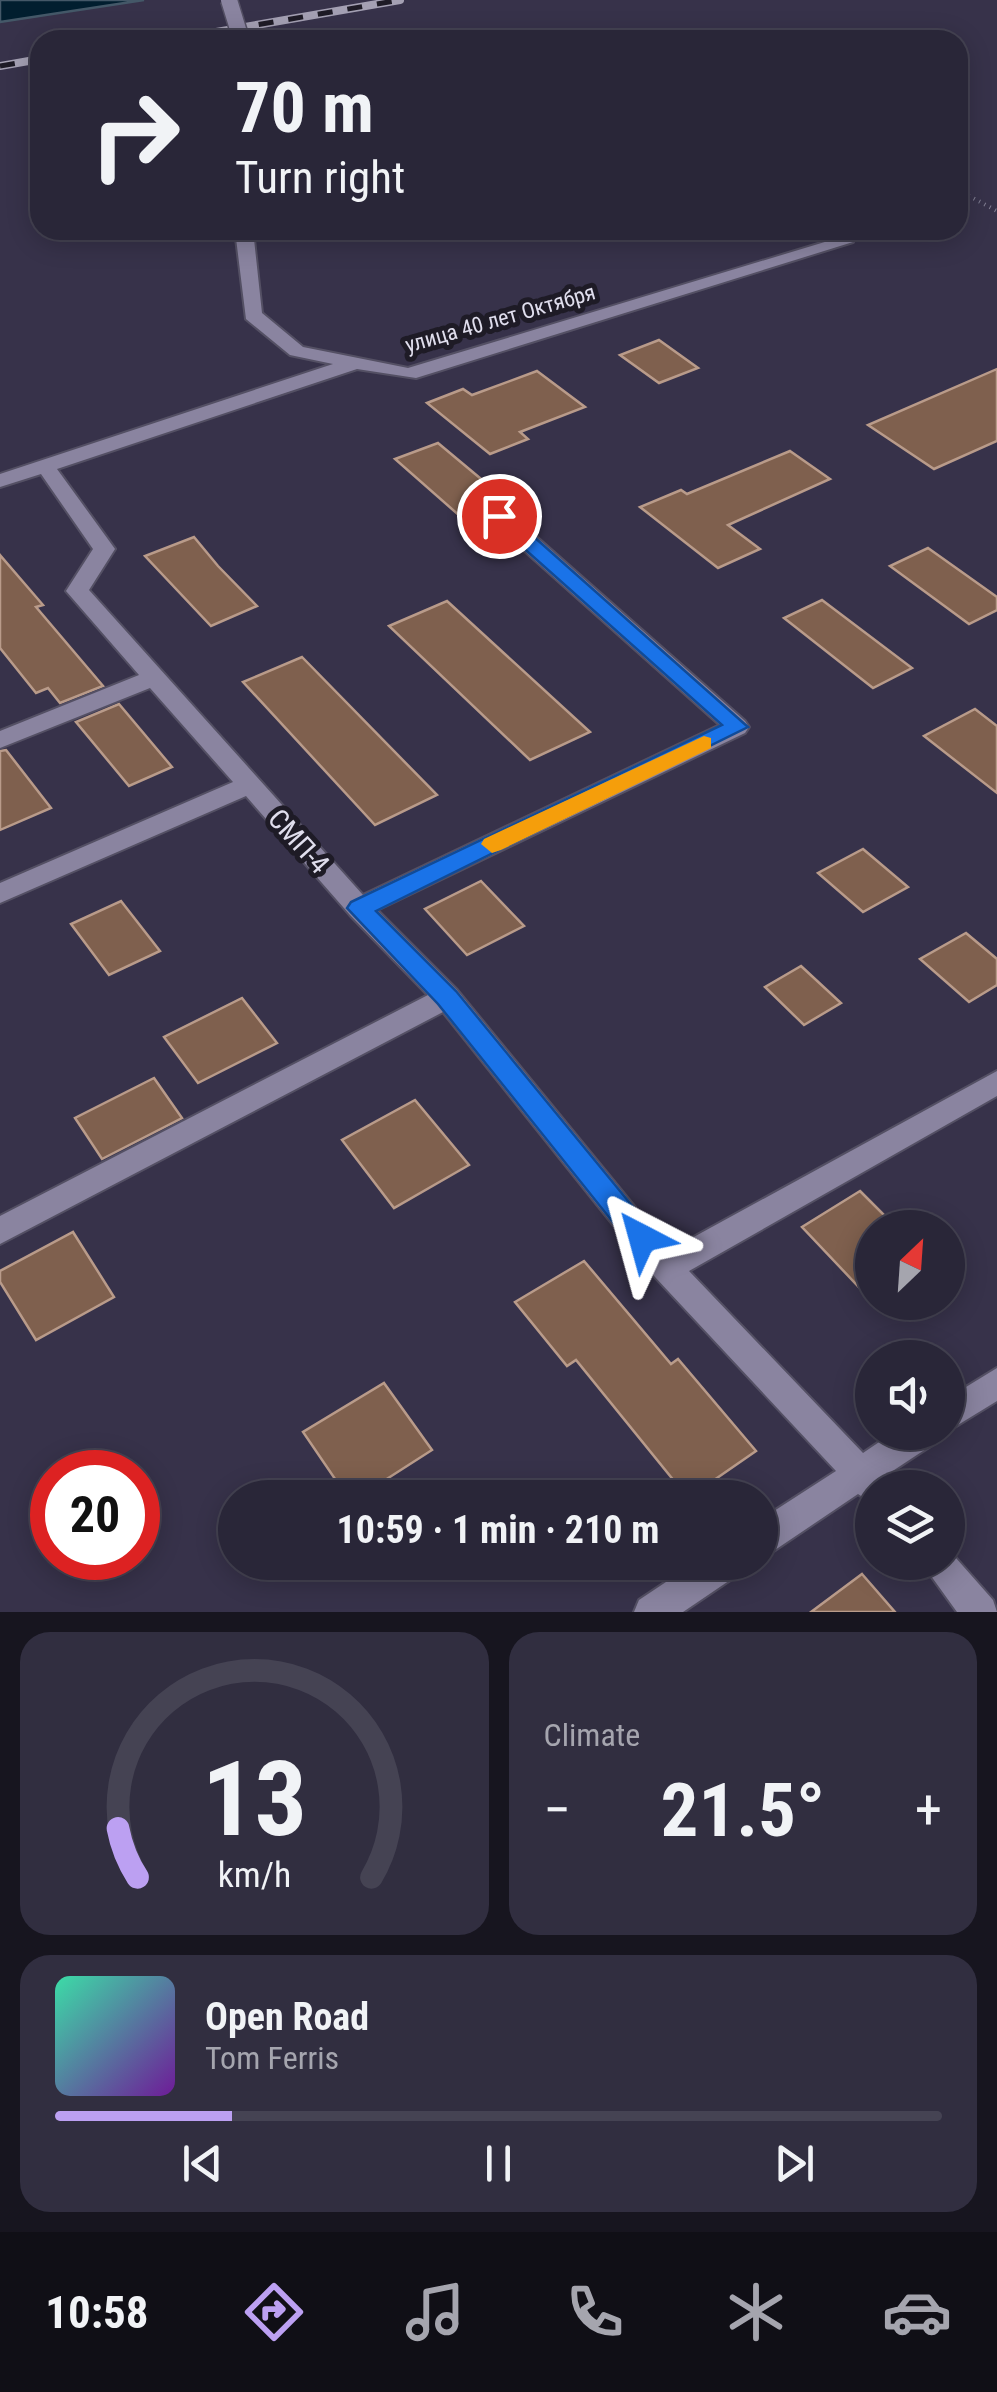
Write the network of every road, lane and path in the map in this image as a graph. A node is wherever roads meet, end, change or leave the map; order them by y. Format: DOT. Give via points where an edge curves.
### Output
graph roads {
  1 [pos="229,0"];
  2 [pos="238,30"];
  3 [pos="968,196"];
  4 [pos="997,212"];
  5 [pos="245,240"];
  6 [pos="844,242"];
  7 [pos="357,362"];
  8 [pos="45,466"];
  9 [pos="0,481"];
  10 [pos="499,516"];
  11 [pos="154,678"];
  12 [pos="0,740"];
  13 [pos="250,785"];
  14 [pos="0,894"];
  15 [pos="359,908"];
  16 [pos="447,997"];
  17 [pos="997,1082"];
  18 [pos="0,1230"];
  19 [pos="666,1268"];
  20 [pos="997,1383"];
  21 [pos="965,1405"];
  22 [pos="902,1450"];
  23 [pos="858,1470"];
  24 [pos="879,1470"];
  25 [pos="855,1487"];
  26 [pos="778,1530"];
  27 [pos="700,1580"];
  28 [pos="953,1580"];
  29 [pos="652,1612"];
  30 [pos="980,1612"];
  1 -- 2 [label="street, bridge"];
  3 -- 4 [label="path"];
  5 -- 7 [label="street, улица 40 лет Октября" via="254,315 298,351"];
  6 -- 7 [label="street, улица 40 лет Октября" via="409,374"];
  7 -- 8 [label="street"];
  8 -- 9 [label="street"];
  8 -- 11 [label="street, СМП-4" via="104,549 76,590"];
  10 -- 15 [label="street" via="737,727"];
  11 -- 12 [label="street"];
  11 -- 13 [label="street, СМП-4"];
  13 -- 14 [label="street"];
  13 -- 15 [label="street, СМП-4"];
  15 -- 16 [label="street, СМП-4"];
  16 -- 18 [label="street"];
  16 -- 19 [label="street, СМП-4"];
  17 -- 19 [label="street"];
  19 -- 23 [label="street, СМП-4"];
  20 -- 21 [label="street"];
  22 -- 24 [label="street"];
  25 -- 26 [label="street"];
  27 -- 29 [label="street"];
  28 -- 30 [label="street"];
}
